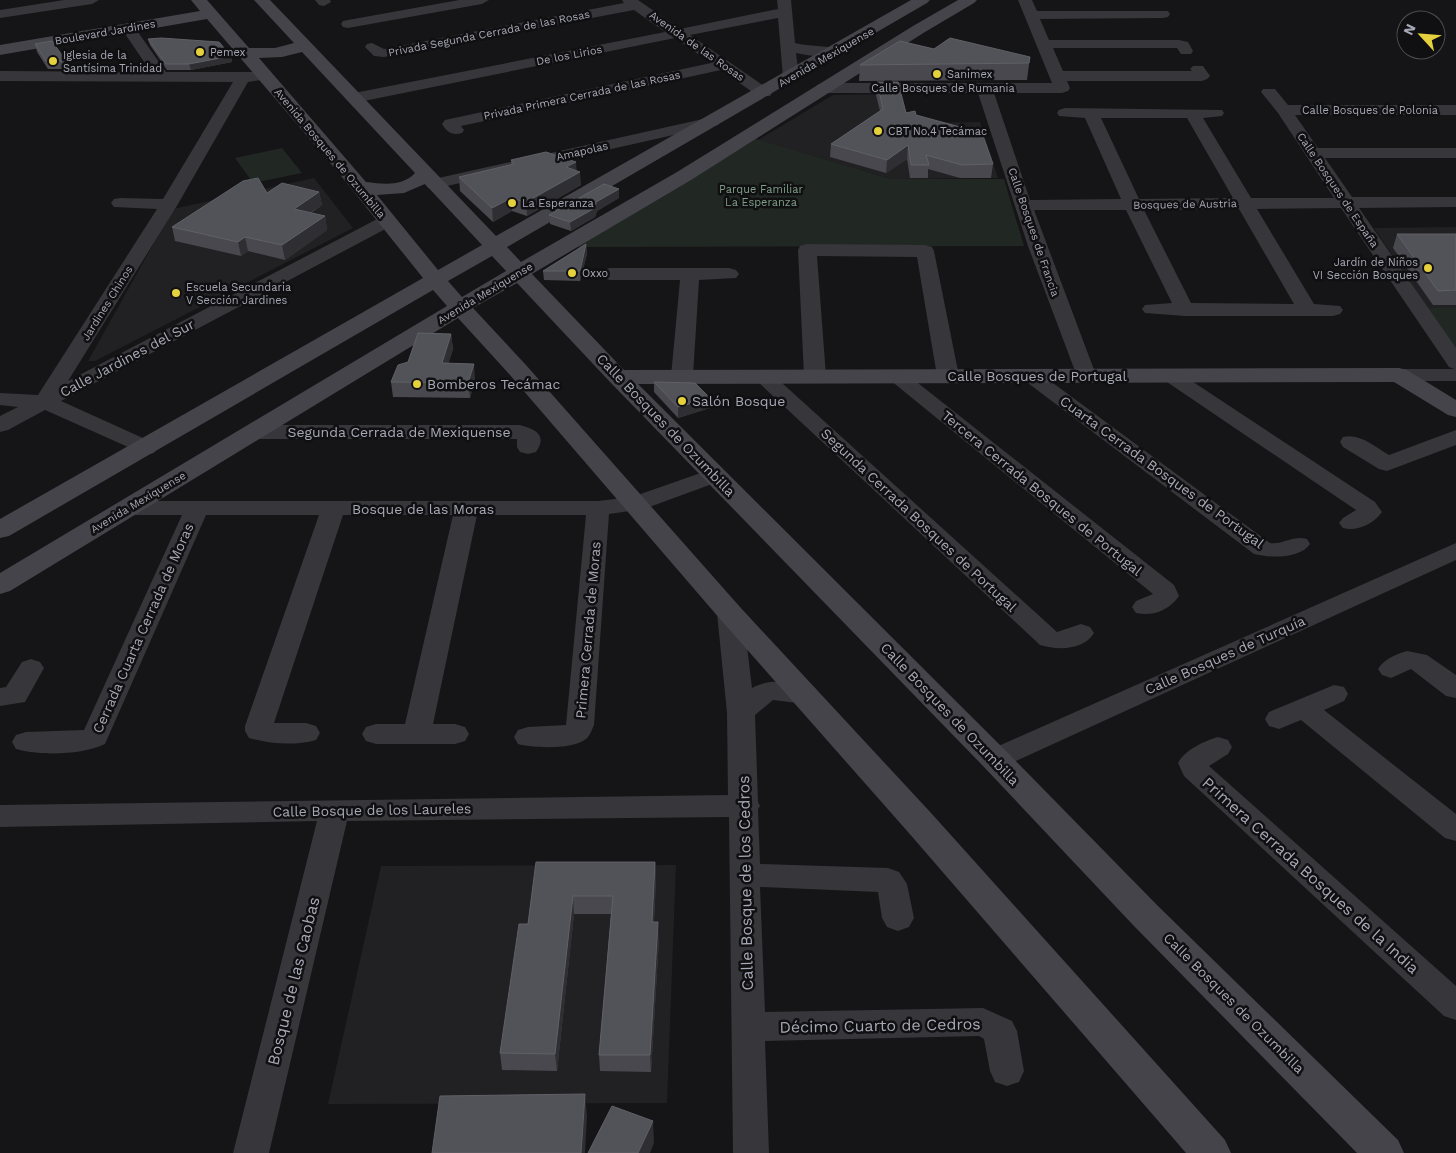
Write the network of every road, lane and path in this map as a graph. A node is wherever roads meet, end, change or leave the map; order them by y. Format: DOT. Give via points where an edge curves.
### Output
graph roads {
  1 [pos="262,0"];
  2 [pos="482,0"];
  3 [pos="922,0"];
  4 [pos="969,0"];
  5 [pos="1024,0"];
  6 [pos="97,2"];
  7 [pos="633,2"];
  8 [pos="784,6"];
  9 [pos="205,7"];
  10 [pos="1158,8"];
  11 [pos="0,14"];
  12 [pos="1031,15"];
  13 [pos="347,24"];
  14 [pos="128,28"];
  15 [pos="679,34"];
  16 [pos="1044,44"];
  17 [pos="303,45"];
  18 [pos="788,46"];
  19 [pos="372,48"];
  20 [pos="0,50"];
  21 [pos="1186,51"];
  22 [pos="245,52"];
  23 [pos="834,52"];
  24 [pos="724,65"];
  25 [pos="1198,69"];
  26 [pos="0,76"];
  27 [pos="162,77"];
  28 [pos="244,77"];
  29 [pos="266,77"];
  30 [pos="791,77"];
  31 [pos="1060,82"];
  32 [pos="823,88"];
  33 [pos="985,89"];
  34 [pos="1269,92"];
  35 [pos="764,93"];
  36 [pos="354,98"];
  37 [pos="1284,110"];
  38 [pos="1456,110"];
  39 [pos="1065,113"];
  40 [pos="1091,113"];
  41 [pos="1192,113"];
  42 [pos="1216,113"];
  43 [pos="712,122"];
  44 [pos="456,130"];
  45 [pos="642,138"];
  46 [pos="663,150"];
  47 [pos="1314,153"];
  48 [pos="1456,153"];
  49 [pos="430,179"];
  50 [pos="361,188"];
  51 [pos="1347,202"];
  52 [pos="1456,202"];
  53 [pos="120,203"];
  54 [pos="1244,203"];
  55 [pos="169,204"];
  56 [pos="1132,204"];
  57 [pos="1024,205"];
  58 [pos="387,221"];
  59 [pos="494,247"];
  60 [pos="520,272"];
  61 [pos="610,274"];
  62 [pos="690,274"];
  63 [pos="729,274"];
  64 [pos="436,281"];
  65 [pos="460,307"];
  66 [pos="1152,309"];
  67 [pos="1184,310"];
  68 [pos="1308,310"];
  69 [pos="1333,310"];
  70 [pos="1456,363"];
  71 [pos="1085,375"];
  72 [pos="1399,375"];
  73 [pos="1456,375"];
  74 [pos="682,376"];
  75 [pos="815,376"];
  76 [pos="896,376"];
  77 [pos="948,376"];
  78 [pos="1031,376"];
  79 [pos="1172,376"];
  80 [pos="618,377"];
  81 [pos="764,377"];
  82 [pos="0,399"];
  83 [pos="45,402"];
  84 [pos="1456,410"];
  85 [pos="0,425"];
  86 [pos="256,432"];
  87 [pos="1456,437"];
  88 [pos="1351,442"];
  89 [pos="528,447"];
  90 [pos="146,448"];
  91 [pos="714,475"];
  92 [pos="636,504"];
  93 [pos="126,508"];
  94 [pos="598,508"];
  95 [pos="197,509"];
  96 [pos="333,509"];
  97 [pos="466,510"];
  98 [pos="1351,523"];
  99 [pos="0,530"];
  100 [pos="1298,544"];
  101 [pos="1456,551"];
  102 [pos="0,586"];
  103 [pos="1145,607"];
  104 [pos="730,613"];
  105 [pos="1081,633"];
  106 [pos="31,668"];
  107 [pos="1391,669"];
  108 [pos="1456,689"];
  109 [pos="1334,694"];
  110 [pos="805,695"];
  111 [pos="0,697"];
  112 [pos="741,713"];
  113 [pos="306,733"];
  114 [pos="376,734"];
  115 [pos="416,734"];
  116 [pos="455,734"];
  117 [pos="528,737"];
  118 [pos="26,742"];
  119 [pos="1218,747"];
  120 [pos="995,759"];
  121 [pos="745,806"];
  122 [pos="335,810"];
  123 [pos="0,816"];
  124 [pos="1456,830"];
  125 [pos="744,875"];
  126 [pos="898,918"];
  127 [pos="1456,1006"];
  128 [pos="747,1026"];
  129 [pos="1007,1071"];
  130 [pos="251,1153"];
  131 [pos="751,1153"];
  132 [pos="1211,1153"];
  133 [pos="1384,1153"];
  1 -- 17 [label="main road"];
  2 -- 13 [label="street"];
  3 -- 23 [label="main road, Avenida Mexiquense"];
  4 -- 32 [label="main road, Avenida Mexiquense"];
  5 -- 12 [label="street"];
  6 -- 11 [label="street"];
  7 -- 15 [label="street, Avenida de las Rosas"];
  7 -- 19 [label="street, Privada Segunda Cerrada de las Rosas" via="384,53"];
  8 -- 15 [label="street, De los Lirios"];
  8 -- 18 [label="street"];
  9 -- 14 [label="main road, Boulevard Jardines"];
  9 -- 22 [label="main road, Avenida Bosques de Ozumbilla"];
  10 -- 12 [label="street" via="1163,14"];
  12 -- 16 [label="street"];
  14 -- 20 [label="main road, Boulevard Jardines"];
  14 -- 27 [label="street"];
  15 -- 24 [label="street, Avenida de las Rosas"];
  15 -- 36 [label="street, De los Lirios"];
  16 -- 21 [label="street" via="1179,44"];
  16 -- 31 [label="street"];
  17 -- 22 [label="main road" via="278,54"];
  17 -- 36 [label="main road"];
  18 -- 23 [label="street" via="806,51"];
  18 -- 30 [label="street"];
  22 -- 29 [label="main road, Avenida Bosques de Ozumbilla"];
  23 -- 30 [label="main road, Avenida Mexiquense"];
  24 -- 35 [label="street, Avenida de las Rosas"];
  24 -- 44 [label="street, Privada Primera Cerrada de las Rosas" via="451,123"];
  25 -- 31 [label="street, Calle Bosques de Rumania" via="1202,76"];
  26 -- 27 [label="street"];
  27 -- 28 [label="street"];
  28 -- 29 [label="street"];
  28 -- 55 [label="street, Jardines Chinos"];
  29 -- 50 [label="main road, Avenida Bosques de Ozumbilla"];
  30 -- 35 [label="main road, Avenida Mexiquense"];
  31 -- 33 [label="street, Calle Bosques de Rumania"];
  32 -- 33 [label="street, Calle Bosques de Rumania"];
  32 -- 60 [label="main road, Avenida Mexiquense" via="684,176"];
  33 -- 57 [label="street, Calle Bosques de Francia"];
  34 -- 37 [label="street, Calle Bosques de España"];
  35 -- 43 [label="main road, Avenida Mexiquense"];
  36 -- 49 [label="main road"];
  37 -- 38 [label="street, Calle Bosques de Polonia"];
  37 -- 47 [label="street, Calle Bosques de España"];
  39 -- 40 [label="street"];
  40 -- 41 [label="street"];
  40 -- 56 [label="street"];
  41 -- 42 [label="street"];
  41 -- 54 [label="street"];
  43 -- 45 [label="street, Amapolas"];
  43 -- 46 [label="main road, Avenida Mexiquense"];
  45 -- 46 [label="street"];
  45 -- 49 [label="street, Amapolas"];
  46 -- 59 [label="main road, Avenida Mexiquense"];
  47 -- 48 [label="street"];
  47 -- 51 [label="street, Calle Bosques de España"];
  49 -- 50 [label="main road" via="399,189"];
  49 -- 59 [label="main road"];
  50 -- 58 [label="main road, Avenida Bosques de Ozumbilla"];
  51 -- 52 [label="street, Bosques de Austria"];
  51 -- 54 [label="street, Bosques de Austria"];
  51 -- 70 [label="street, Calle Bosques de España"];
  53 -- 55 [label="street"];
  54 -- 56 [label="street, Bosques de Austria"];
  54 -- 68 [label="street"];
  55 -- 83 [label="street, Jardines Chinos"];
  56 -- 57 [label="street, Bosques de Austria"];
  56 -- 67 [label="street"];
  57 -- 71 [label="street, Calle Bosques de Francia"];
  58 -- 64 [label="main road, Avenida Bosques de Ozumbilla"];
  58 -- 83 [label="street, Calle Jardines del Sur"];
  59 -- 60 [label="main road"];
  59 -- 64 [label="main road, Avenida Mexiquense"];
  60 -- 65 [label="main road, Avenida Mexiquense"];
  60 -- 80 [label="main road, Calle Bosques de Ozumbilla"];
  61 -- 62 [label="street"];
  62 -- 63 [label="street"];
  62 -- 74 [label="street"];
  64 -- 65 [label="main road, Avenida Bosques de Ozumbilla"];
  64 -- 90 [label="main road, Avenida Mexiquense"];
  65 -- 86 [label="main road, Avenida Mexiquense"];
  65 -- 92 [label="main road"];
  66 -- 67 [label="street"];
  67 -- 68 [label="street"];
  68 -- 69 [label="street"];
  71 -- 78 [label="main road, Calle Bosques de Portugal"];
  71 -- 79 [label="main road, Calle Bosques de Portugal"];
  72 -- 73 [label="street, Calle Bosques de Portugal"];
  72 -- 79 [label="main road, Calle Bosques de Portugal"];
  72 -- 84 [label="main road"];
  74 -- 80 [label="main road, Calle Bosques de Portugal"];
  74 -- 81 [label="main road, Calle Bosques de Portugal"];
  75 -- 76 [label="main road, Calle Bosques de Portugal"];
  75 -- 77 [label="street" via="807,250 924,251"];
  75 -- 81 [label="main road, Calle Bosques de Portugal"];
  76 -- 77 [label="main road, Calle Bosques de Portugal"];
  76 -- 103 [label="street, Tercera Cerrada Bosques de Portugal" via="1165,591 1166,596 1162,600"];
  77 -- 78 [label="main road, Calle Bosques de Portugal"];
  78 -- 100 [label="street, Cuarta Cerrada Bosques de Portugal" via="1263,549 1276,551"];
  79 -- 98 [label="street" via="1367,507 1370,512"];
  80 -- 91 [label="main road, Calle Bosques de Ozumbilla"];
  81 -- 105 [label="street, Segunda Cerrada Bosques de Portugal" via="1049,640 1061,641"];
  82 -- 83 [label="street"];
  83 -- 85 [label="street, Calle Jardines del Sur"];
  83 -- 90 [label="street"];
  86 -- 89 [label="street, Segunda Cerrada de Mexiquense" via="520,432 530,436"];
  86 -- 93 [label="main road, Avenida Mexiquense"];
  87 -- 88 [label="street" via="1391,464 1382,462"];
  90 -- 99 [label="main road, Avenida Mexiquense"];
  91 -- 92 [label="street, Bosque de las Moras"];
  91 -- 120 [label="main road, Calle Bosques de Ozumbilla"];
  92 -- 94 [label="street, Bosque de las Moras"];
  92 -- 104 [label="main road"];
  93 -- 95 [label="street, Bosque de las Moras"];
  93 -- 102 [label="main road, Avenida Mexiquense"];
  94 -- 97 [label="street, Bosque de las Moras"];
  94 -- 117 [label="street, Primera Cerrada de Moras" via="580,725 577,732 568,736"];
  95 -- 96 [label="street, Bosque de las Moras"];
  95 -- 118 [label="street, Cerrada Cuarta Cerrada de Moras" via="95,737 84,742"];
  96 -- 97 [label="street, Bosque de las Moras"];
  96 -- 113 [label="street" via="259,726 259,731 266,733"];
  97 -- 115 [label="street"];
  101 -- 120 [label="street, Calle Bosques de Turquía"];
  104 -- 110 [label="main road"];
  104 -- 112 [label="street, Calle Bosque de los Cedros"];
  106 -- 111 [label="street" via="15,695"];
  107 -- 108 [label="street" via="1407,660 1418,661"];
  109 -- 124 [label="street" via="1292,713"];
  110 -- 112 [label="street" via="774,689 766,691"];
  110 -- 132 [label="main road"];
  112 -- 121 [label="street, Calle Bosque de los Cedros"];
  114 -- 115 [label="street"];
  115 -- 116 [label="street"];
  119 -- 127 [label="street, Primera Cerrada Bosques de la India" via="1197,759 1192,764 1194,769"];
  120 -- 133 [label="main road, Calle Bosques de Ozumbilla"];
  121 -- 122 [label="street, Calle Bosque de los Laureles"];
  121 -- 125 [label="street, Calle Bosque de los Cedros"];
  122 -- 123 [label="street, Calle Bosque de los Laureles"];
  122 -- 130 [label="street, Bosque de las Caobas"];
  125 -- 126 [label="street" via="888,880 892,884"];
  125 -- 128 [label="street, Calle Bosque de los Cedros"];
  128 -- 129 [label="street, Décimo Cuarto de Cedros" via="983,1022 1000,1031"];
  128 -- 131 [label="street, Calle Bosque de los Cedros"];
}
